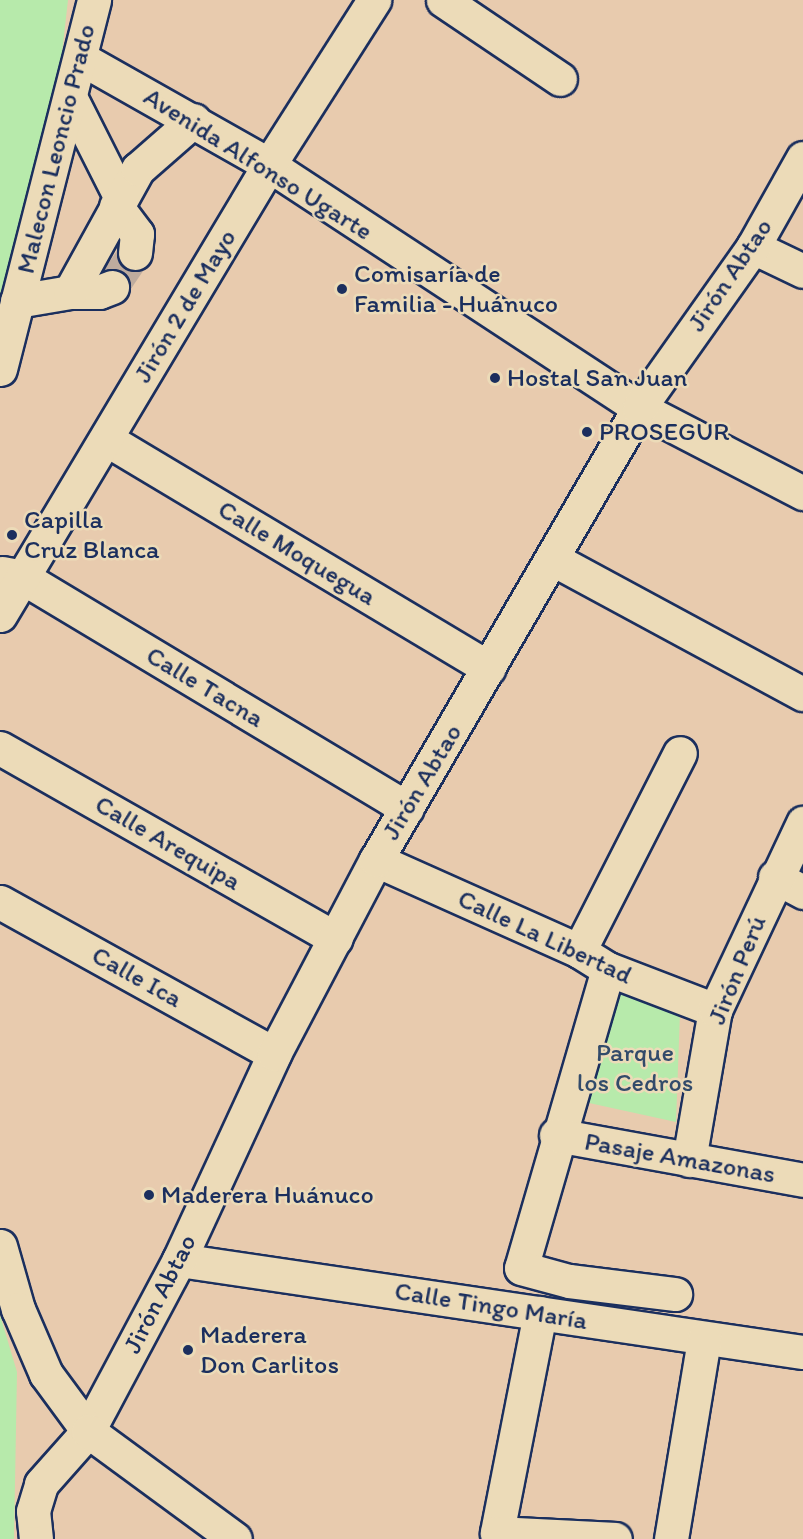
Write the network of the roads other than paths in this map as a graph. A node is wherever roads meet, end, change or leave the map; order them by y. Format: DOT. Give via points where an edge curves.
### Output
graph roads {
  1 [pos="94,0"];
  2 [pos="374,0"];
  3 [pos="443,0"];
  4 [pos="82,59"];
  5 [pos="560,80"];
  6 [pos="71,99"];
  7 [pos="194,120"];
  8 [pos="803,159"];
  9 [pos="269,165"];
  10 [pos="119,202"];
  11 [pos="753,247"];
  12 [pos="135,252"];
  13 [pos="803,271"];
  14 [pos="112,287"];
  15 [pos="70,292"];
  16 [pos="17,301"];
  17 [pos="0,369"];
  18 [pos="639,408"];
  19 [pos="106,439"];
  20 [pos="803,493"];
  21 [pos="553,559"];
  22 [pos="11,575"];
  23 [pos="0,615"];
  24 [pos="489,668"];
  25 [pos="803,694"];
  26 [pos="0,748"];
  27 [pos="680,753"];
  28 [pos="407,808"];
  29 [pos="803,823"];
  30 [pos="376,860"];
  31 [pos="789,885"];
  32 [pos="0,902"];
  33 [pos="336,939"];
  34 [pos="579,951"];
  35 [pos="608,969"];
  36 [pos="715,1010"];
  37 [pos="274,1054"];
  38 [pos="556,1135"];
  39 [pos="689,1160"];
  40 [pos="803,1180"];
  41 [pos="0,1246"];
  42 [pos="179,1260"];
  43 [pos="675,1294"];
  44 [pos="540,1313"];
  45 [pos="704,1339"];
  46 [pos="803,1352"];
  47 [pos="88,1431"];
  48 [pos="36,1539"];
  49 [pos="235,1539"];
  50 [pos="615,1539"];
  51 [pos="670,1539"];
  1 -- 4 [label="street, Malecon Leoncio Prado"];
  2 -- 9 [label="street, Jirón 2 de Mayo"];
  3 -- 5 [label="street"];
  4 -- 6 [label="street, Malecon Leoncio Prado"];
  4 -- 7 [label="street, Avenida Alfonso Ugarte"];
  6 -- 10 [label="street"];
  6 -- 16 [label="street, Malecon Leoncio Prado"];
  7 -- 9 [label="street, Avenida Alfonso Ugarte"];
  7 -- 10 [label="street" via="138,170"];
  8 -- 11 [label="street, Jirón Abtao"];
  9 -- 18 [label="street, Avenida Alfonso Ugarte"];
  9 -- 19 [label="street, Jirón 2 de Mayo"];
  10 -- 12 [label="street" via="136,234"];
  10 -- 15 [label="street"];
  11 -- 13 [label="street"];
  11 -- 18 [label="street, Jirón Abtao"];
  14 -- 15 [label="street" via="99,292"];
  15 -- 16 [label="street"];
  16 -- 17 [label="street, Malecon Leoncio Prado"];
  18 -- 20 [label="street, Avenida Alfonso Ugarte"];
  18 -- 21 [label="street, Jirón Abtao"];
  19 -- 22 [label="street, Jirón 2 de Mayo"];
  19 -- 24 [label="street, Calle Moquegua"];
  21 -- 24 [label="street, Jirón Abtao"];
  21 -- 25 [label="street"];
  22 -- 23 [label="street, Jirón 2 de Mayo"];
  22 -- 28 [label="street, Calle Tacna"];
  24 -- 28 [label="street, Jirón Abtao"];
  26 -- 33 [label="street, Calle Arequipa"];
  27 -- 34 [label="street"];
  28 -- 30 [label="street, Jirón Abtao"];
  29 -- 31 [label="street, Jirón Perú"];
  30 -- 33 [label="street, Jirón Abtao"];
  30 -- 34 [label="street, Calle La Libertad"];
  31 -- 36 [label="street, Jirón Perú"];
  32 -- 37 [label="street, Calle Ica"];
  33 -- 37 [label="street, Jirón Abtao"];
  34 -- 35 [label="street, Calle La Libertad"];
  35 -- 36 [label="street, Calle La Libertad"];
  35 -- 38 [label="street"];
  36 -- 39 [label="street, Jirón Perú"];
  37 -- 42 [label="street, Jirón Abtao"];
  38 -- 39 [label="street, Pasaje Amazonas"];
  38 -- 43 [label="street" via="521,1268 569,1281"];
  39 -- 40 [label="street, Pasaje Amazonas"];
  41 -- 47 [label="street" via="18,1309 46,1374"];
  42 -- 44 [label="street, Calle Tingo María"];
  42 -- 47 [label="street, Jirón Abtao"];
  44 -- 45 [label="street, Calle Tingo María"];
  44 -- 50 [label="street" via="497,1533"];
  45 -- 46 [label="street, Calle Tingo María"];
  45 -- 51 [label="street"];
  47 -- 48 [label="street, Jirón Abtao" via="40,1484 33,1511"];
  47 -- 49 [label="street"];
}
